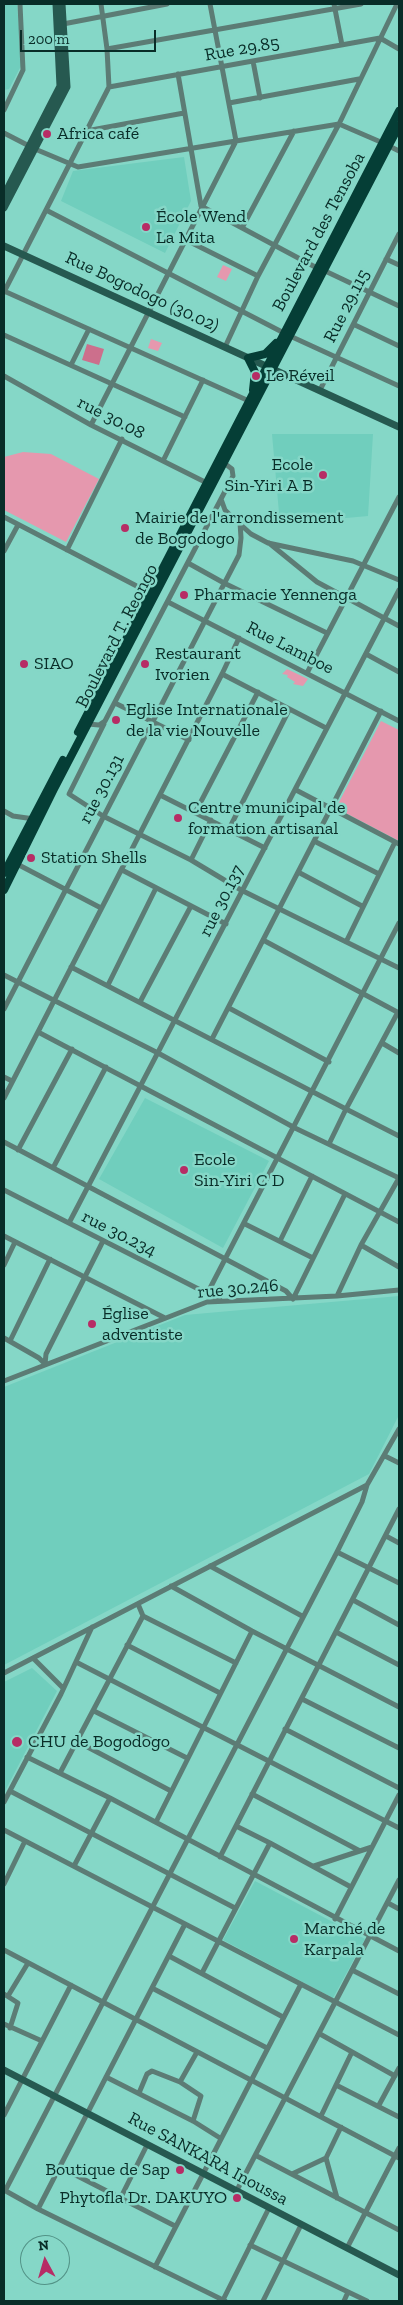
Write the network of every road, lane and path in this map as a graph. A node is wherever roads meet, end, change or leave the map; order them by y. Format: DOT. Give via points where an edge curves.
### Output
graph roads {
  1 [pos="20,4"];
  2 [pos="56,4"];
  3 [pos="62,4"];
  4 [pos="101,4"];
  5 [pos="167,4"];
  6 [pos="210,4"];
  7 [pos="361,4"];
  8 [pos="398,4"];
  9 [pos="334,6"];
  10 [pos="103,16"];
  11 [pos="63,24"];
  12 [pos="215,30"];
  13 [pos="380,38"];
  14 [pos="342,45"];
  15 [pos="108,49"];
  16 [pos="399,49"];
  17 [pos="253,61"];
  18 [pos="222,67"];
  19 [pos="178,74"];
  20 [pos="359,79"];
  21 [pos="109,87"];
  22 [pos="4,98"];
  23 [pos="10,98"];
  24 [pos="260,98"];
  25 [pos="229,103"];
  26 [pos="4,110"];
  27 [pos="399,111"];
  28 [pos="184,114"];
  29 [pos="339,124"];
  30 [pos="399,126"];
  31 [pos="86,131"];
  32 [pos="294,131"];
  33 [pos="4,133"];
  34 [pos="236,141"];
  35 [pos="386,144"];
  36 [pos="32,148"];
  37 [pos="191,149"];
  38 [pos="399,151"];
  39 [pos="68,164"];
  40 [pos="4,195"];
  41 [pos="201,206"];
  42 [pos="4,208"];
  43 [pos="46,210"];
  44 [pos="242,228"];
  45 [pos="399,234"];
  46 [pos="184,239"];
  47 [pos="274,245"];
  48 [pos="4,246"];
  49 [pos="23,255"];
  50 [pos="386,259"];
  51 [pos="399,265"];
  52 [pos="320,269"];
  53 [pos="167,274"];
  54 [pos="258,276"];
  55 [pos="4,292"];
  56 [pos="369,292"];
  57 [pos="399,306"];
  58 [pos="241,310"];
  59 [pos="148,312"];
  60 [pos="355,325"];
  61 [pos="89,329"];
  62 [pos="287,334"];
  63 [pos="4,335"];
  64 [pos="279,341"];
  65 [pos="399,346"];
  66 [pos="129,347"];
  67 [pos="224,347"];
  68 [pos="248,358"];
  69 [pos="337,358"];
  70 [pos="71,365"];
  71 [pos="270,369"];
  72 [pos="4,376"];
  73 [pos="203,380"];
  74 [pos="112,384"];
  75 [pos="399,386"];
  76 [pos="320,390"];
  77 [pos="251,398"];
  78 [pos="185,417"];
  79 [pos="91,425"];
  80 [pos="399,427"];
  81 [pos="122,439"];
  82 [pos="162,461"];
  83 [pos="224,463"];
  84 [pos="209,484"];
  85 [pos="399,497"];
  86 [pos="221,499"];
  87 [pos="4,517"];
  88 [pos="240,522"];
  89 [pos="18,524"];
  90 [pos="268,543"];
  91 [pos="67,550"];
  92 [pos="4,551"];
  93 [pos="188,563"];
  94 [pos="365,565"];
  95 [pos="399,580"];
  96 [pos="224,583"];
  97 [pos="399,590"];
  98 [pos="152,594"];
  99 [pos="348,598"];
  100 [pos="168,602"];
  101 [pos="385,618"];
  102 [pos="205,620"];
  103 [pos="399,626"];
  104 [pos="328,632"];
  105 [pos="239,638"];
  106 [pos="366,654"];
  107 [pos="399,672"];
  108 [pos="307,673"];
  109 [pos="222,674"];
  110 [pos="258,692"];
  111 [pos="346,692"];
  112 [pos="115,703"];
  113 [pos="289,710"];
  114 [pos="381,711"];
  115 [pos="153,721"];
  116 [pos="399,721"];
  117 [pos="88,724"];
  118 [pos="104,724"];
  119 [pos="326,728"];
  120 [pos="189,740"];
  121 [pos="296,790"];
  122 [pos="160,795"];
  123 [pos="330,809"];
  124 [pos="4,811"];
  125 [pos="195,812"];
  126 [pos="103,816"];
  127 [pos="31,819"];
  128 [pos="40,820"];
  129 [pos="211,820"];
  130 [pos="229,829"];
  131 [pos="140,835"];
  132 [pos="314,840"];
  133 [pos="397,843"];
  134 [pos="264,848"];
  135 [pos="191,860"];
  136 [pos="17,864"];
  137 [pos="122,870"];
  138 [pos="298,872"];
  139 [pos="4,873"];
  140 [pos="378,874"];
  141 [pos="156,888"];
  142 [pos="4,890"];
  143 [pos="242,890"];
  144 [pos="66,891"];
  145 [pos="191,906"];
  146 [pos="362,906"];
  147 [pos="101,908"];
  148 [pos="279,908"];
  149 [pos="399,922"];
  150 [pos="226,924"];
  151 [pos="263,940"];
  152 [pos="347,940"];
  153 [pos="381,958"];
  154 [pos="71,967"];
  155 [pos="399,968"];
  156 [pos="4,975"];
  157 [pos="18,982"];
  158 [pos="108,985"];
  159 [pos="364,994"];
  160 [pos="53,1000"];
  161 [pos="140,1002"];
  162 [pos="229,1008"];
  163 [pos="4,1009"];
  164 [pos="398,1012"];
  165 [pos="175,1020"];
  166 [pos="38,1032"];
  167 [pos="212,1039"];
  168 [pos="382,1043"];
  169 [pos="72,1049"];
  170 [pos="158,1053"];
  171 [pos="399,1053"];
  172 [pos="329,1062"];
  173 [pos="106,1067"];
  174 [pos="4,1077"];
  175 [pos="12,1081"];
  176 [pos="141,1086"];
  177 [pos="314,1092"];
  178 [pos="4,1098"];
  179 [pos="346,1109"];
  180 [pos="294,1128"];
  181 [pos="399,1136"];
  182 [pos="4,1142"];
  183 [pos="329,1144"];
  184 [pos="18,1150"];
  185 [pos="277,1159"];
  186 [pos="53,1168"];
  187 [pos="312,1176"];
  188 [pos="399,1178"];
  189 [pos="88,1187"];
  190 [pos="4,1190"];
  191 [pos="345,1194"];
  192 [pos="379,1212"];
  193 [pos="399,1222"];
  194 [pos="69,1223"];
  195 [pos="245,1224"];
  196 [pos="4,1236"];
  197 [pos="103,1241"];
  198 [pos="280,1241"];
  199 [pos="15,1242"];
  200 [pos="361,1245"];
  201 [pos="313,1258"];
  202 [pos="50,1259"];
  203 [pos="226,1261"];
  204 [pos="4,1265"];
  205 [pos="399,1267"];
  206 [pos="83,1276"];
  207 [pos="399,1290"];
  208 [pos="207,1294"];
  209 [pos="337,1296"];
  210 [pos="293,1299"];
  211 [pos="222,1301"];
  212 [pos="165,1318"];
  213 [pos="4,1338"];
  214 [pos="10,1341"];
  215 [pos="45,1364"];
  216 [pos="4,1381"];
  217 [pos="399,1429"];
  218 [pos="385,1456"];
  219 [pos="399,1464"];
  220 [pos="367,1485"];
  221 [pos="399,1509"];
  222 [pos="386,1536"];
  223 [pos="399,1543"];
  224 [pos="337,1552"];
  225 [pos="210,1566"];
  226 [pos="370,1567"];
  227 [pos="399,1583"];
  228 [pos="171,1586"];
  229 [pos="353,1600"];
  230 [pos="138,1604"];
  231 [pos="143,1616"];
  232 [pos="302,1616"];
  233 [pos="399,1625"];
  234 [pos="92,1627"];
  235 [pos="252,1631"];
  236 [pos="336,1632"];
  237 [pos="127,1645"];
  238 [pos="287,1648"];
  239 [pos="33,1658"];
  240 [pos="76,1662"];
  241 [pos="236,1663"];
  242 [pos="319,1665"];
  243 [pos="399,1665"];
  244 [pos="4,1673"];
  245 [pos="110,1679"];
  246 [pos="63,1688"];
  247 [pos="220,1693"];
  248 [pos="302,1699"];
  249 [pos="399,1706"];
  250 [pos="94,1712"];
  251 [pos="203,1726"];
  252 [pos="285,1729"];
  253 [pos="78,1742"];
  254 [pos="236,1744"];
  255 [pos="399,1748"];
  256 [pos="27,1757"];
  257 [pos="187,1758"];
  258 [pos="269,1761"];
  259 [pos="60,1773"];
  260 [pos="399,1788"];
  261 [pos="10,1790"];
  262 [pos="171,1791"];
  263 [pos="252,1794"];
  264 [pos="399,1795"];
  265 [pos="110,1798"];
  266 [pos="4,1802"];
  267 [pos="386,1821"];
  268 [pos="156,1822"];
  269 [pos="236,1826"];
  270 [pos="399,1828"];
  271 [pos="4,1830"];
  272 [pos="91,1834"];
  273 [pos="186,1840"];
  274 [pos="25,1841"];
  275 [pos="270,1843"];
  276 [pos="372,1847"];
  277 [pos="360,1850"];
  278 [pos="220,1857"];
  279 [pos="74,1866"];
  280 [pos="314,1866"];
  281 [pos="170,1873"];
  282 [pos="253,1875"];
  283 [pos="399,1880"];
  284 [pos="4,1884"];
  285 [pos="351,1887"];
  286 [pos="388,1903"];
  287 [pos="152,1908"];
  288 [pos="236,1908"];
  289 [pos="399,1909"];
  290 [pos="336,1919"];
  291 [pos="185,1924"];
  292 [pos="369,1936"];
  293 [pos="219,1941"];
  294 [pos="4,1950"];
  295 [pos="399,1951"];
  296 [pos="168,1956"];
  297 [pos="28,1962"];
  298 [pos="352,1970"];
  299 [pos="202,1972"];
  300 [pos="301,1984"];
  301 [pos="71,1985"];
  302 [pos="152,1988"];
  303 [pos="399,1994"];
  304 [pos="6,1995"];
  305 [pos="104,2002"];
  306 [pos="336,2003"];
  307 [pos="283,2017"];
  308 [pos="135,2020"];
  309 [pos="4,2024"];
  310 [pos="10,2028"];
  311 [pos="320,2034"];
  312 [pos="399,2035"];
  313 [pos="42,2041"];
  314 [pos="266,2048"];
  315 [pos="197,2052"];
  316 [pos="352,2052"];
  317 [pos="399,2068"];
  318 [pos="4,2070"];
  319 [pos="395,2076"];
  320 [pos="106,2077"];
  321 [pos="21,2079"];
  322 [pos="250,2080"];
  323 [pos="180,2082"];
  324 [pos="336,2085"];
  325 [pos="139,2093"];
  326 [pos="56,2096"];
  327 [pos="286,2099"];
  328 [pos="379,2105"];
  329 [pos="88,2113"];
  330 [pos="4,2115"];
  331 [pos="321,2116"];
  332 [pos="399,2117"];
  333 [pos="193,2121"];
  334 [pos="341,2127"];
  335 [pos="220,2138"];
  336 [pos="147,2145"];
  337 [pos="399,2148"];
  338 [pos="257,2156"];
  339 [pos="397,2157"];
  340 [pos="326,2158"];
  341 [pos="60,2166"];
  342 [pos="202,2174"];
  343 [pos="292,2174"];
  344 [pos="5,2190"];
  345 [pos="236,2192"];
  346 [pos="336,2198"];
  347 [pos="120,2199"];
  348 [pos="269,2208"];
  349 [pos="38,2209"];
  350 [pos="366,2213"];
  351 [pos="301,2224"];
  352 [pos="175,2226"];
  353 [pos="398,2229"];
  354 [pos="250,2245"];
  355 [pos="347,2248"];
  356 [pos="284,2261"];
  357 [pos="155,2267"];
  358 [pos="399,2275"];
  359 [pos="348,2292"];
  360 [pos="224,2301"];
  361 [pos="263,2301"];
  362 [pos="344,2301"];
  363 [pos="367,2301"];
  1 -- 23 [label="street" via="23,70"];
  2 -- 36 [label="street" via="61,81"];
  3 -- 11 [label="street"];
  4 -- 10 [label="street"];
  5 -- 10 [label="street"];
  6 -- 12 [label="street"];
  7 -- 9 [label="street"];
  8 -- 13 [label="street"];
  9 -- 12 [label="street"];
  9 -- 14 [label="street"];
  10 -- 11 [label="street"];
  10 -- 15 [label="street"];
  11 -- 36 [label="street" via="67,87"];
  12 -- 15 [label="street"];
  12 -- 18 [label="street"];
  13 -- 14 [label="street, Rue 29.85"];
  13 -- 16 [label="street"];
  13 -- 20 [label="street"];
  14 -- 17 [label="street, Rue 29.85"];
  15 -- 21 [label="street"];
  17 -- 18 [label="street, Rue 29.85"];
  17 -- 24 [label="street"];
  18 -- 19 [label="street, Rue 29.85"];
  18 -- 25 [label="street"];
  19 -- 21 [label="street, Rue 29.85"];
  19 -- 28 [label="street"];
  20 -- 24 [label="street"];
  20 -- 29 [label="street"];
  21 -- 31 [label="street"];
  22 -- 23 [label="street"];
  23 -- 26 [label="street"];
  24 -- 25 [label="street"];
  25 -- 34 [label="street"];
  27 -- 35 [label="main road, Boulevard des Tensoba"];
  28 -- 31 [label="street"];
  28 -- 37 [label="street"];
  29 -- 32 [label="street"];
  29 -- 35 [label="street"];
  29 -- 47 [label="street"];
  30 -- 35 [label="main road, Boulevard des Tensoba"];
  31 -- 39 [label="street"];
  32 -- 34 [label="street"];
  32 -- 44 [label="street"];
  33 -- 36 [label="street"];
  34 -- 37 [label="street"];
  34 -- 41 [label="street"];
  35 -- 38 [label="street"];
  35 -- 52 [label="main road, Boulevard des Tensoba"];
  36 -- 39 [label="street"];
  36 -- 40 [label="street"];
  36 -- 42 [label="street"];
  37 -- 39 [label="street" via="85,167"];
  37 -- 41 [label="street"];
  39 -- 43 [label="street"];
  41 -- 44 [label="street"];
  41 -- 46 [label="street"];
  43 -- 49 [label="street"];
  43 -- 53 [label="street"];
  44 -- 47 [label="street"];
  45 -- 50 [label="street, Rue 29.115"];
  46 -- 53 [label="street"];
  46 -- 54 [label="street"];
  47 -- 52 [label="street"];
  47 -- 54 [label="street"];
  48 -- 49 [label="street, Rue Bogodogo (30.02)"];
  49 -- 55 [label="street"];
  49 -- 59 [label="street, Rue Bogodogo (30.02)"];
  50 -- 51 [label="street"];
  50 -- 56 [label="street, Rue 29.115"];
  52 -- 56 [label="street"];
  52 -- 62 [label="main road, Boulevard des Tensoba"];
  53 -- 58 [label="street"];
  53 -- 59 [label="street"];
  54 -- 58 [label="street"];
  55 -- 61 [label="street"];
  56 -- 57 [label="street"];
  56 -- 60 [label="street, Rue 29.115"];
  58 -- 62 [label="street"];
  58 -- 67 [label="street"];
  59 -- 66 [label="street"];
  59 -- 67 [label="street, Rue Bogodogo (30.02)"];
  60 -- 65 [label="street"];
  60 -- 69 [label="street, Rue 29.115"];
  61 -- 66 [label="street"];
  61 -- 70 [label="street"];
  62 -- 64 [label="main road, Boulevard des Tensoba"];
  62 -- 69 [label="street"];
  62 -- 71 [label="main road, Boulevard des Tensoba"];
  63 -- 70 [label="street"];
  64 -- 68 [label="main road" via="264,354"];
  64 -- 71 [label="main road, Boulevard des Tensoba"];
  66 -- 73 [label="street"];
  66 -- 74 [label="street"];
  67 -- 68 [label="street, Rue Bogodogo (30.02)"];
  68 -- 71 [label="street, Rue Bogodogo (30.02)"];
  68 -- 77 [label="main road" via="255,372"];
  69 -- 75 [label="street"];
  69 -- 76 [label="street, Rue 29.115"];
  70 -- 74 [label="street"];
  71 -- 76 [label="street, Rue Bogodogo (30.02)"];
  71 -- 77 [label="main road, Boulevard T. Reongo"];
  71 -- 83 [label="main road, Boulevard T. Reongo"];
  72 -- 79 [label="street, rue 30.08"];
  73 -- 77 [label="street"];
  73 -- 78 [label="street"];
  74 -- 78 [label="street"];
  74 -- 79 [label="street"];
  76 -- 80 [label="street, Rue Bogodogo (30.02)"];
  77 -- 84 [label="main road, Boulevard T. Reongo"];
  78 -- 82 [label="street"];
  79 -- 81 [label="street, rue 30.08"];
  81 -- 82 [label="street, rue 30.08"];
  81 -- 91 [label="street"];
  82 -- 84 [label="street, rue 30.08"];
  83 -- 84 [label="main road, Boulevard T. Reongo"];
  83 -- 86 [label="street" via="232,469 233,476"];
  84 -- 98 [label="main road, Boulevard T. Reongo"];
  85 -- 94 [label="street"];
  86 -- 88 [label="street" via="225,510"];
  86 -- 93 [label="street"];
  87 -- 89 [label="street"];
  88 -- 90 [label="street" via="251,534"];
  88 -- 96 [label="street, rue 30.131" via="239,555"];
  89 -- 91 [label="street"];
  89 -- 92 [label="street"];
  90 -- 94 [label="street"];
  90 -- 99 [label="street" via="299,570"];
  91 -- 98 [label="street"];
  93 -- 96 [label="street"];
  93 -- 100 [label="street"];
  94 -- 95 [label="street"];
  94 -- 99 [label="street"];
  96 -- 102 [label="street, rue 30.131"];
  96 -- 104 [label="street"];
  97 -- 101 [label="street, rue 30.137"];
  98 -- 117 [label="main road, Boulevard T. Reongo"];
  98 -- 127 [label="main road, Boulevard T. Reongo"];
  99 -- 101 [label="street"];
  99 -- 104 [label="street"];
  100 -- 102 [label="street, Rue Lamboe"];
  100 -- 112 [label="street"];
  101 -- 103 [label="street"];
  101 -- 106 [label="street, rue 30.137"];
  102 -- 105 [label="street, Rue Lamboe"];
  102 -- 115 [label="street, rue 30.131"];
  104 -- 108 [label="street"];
  105 -- 108 [label="street, Rue Lamboe"];
  105 -- 109 [label="street"];
  106 -- 107 [label="street"];
  106 -- 111 [label="street, rue 30.137"];
  108 -- 111 [label="street, Rue Lamboe"];
  109 -- 110 [label="street"];
  109 -- 120 [label="street"];
  110 -- 113 [label="street"];
  110 -- 125 [label="street"];
  111 -- 114 [label="street, Rue Lamboe"];
  111 -- 119 [label="street, rue 30.137"];
  112 -- 115 [label="street"];
  112 -- 118 [label="street"];
  113 -- 119 [label="street"];
  113 -- 130 [label="street"];
  114 -- 116 [label="street, Rue Lamboe"];
  114 -- 123 [label="street"];
  115 -- 120 [label="street"];
  115 -- 126 [label="street, rue 30.131"];
  117 -- 118 [label="street"];
  117 -- 128 [label="main road, Boulevard T. Reongo"];
  118 -- 126 [label="street" via="69,794"];
  119 -- 121 [label="street, rue 30.137"];
  120 -- 122 [label="street"];
  121 -- 123 [label="street"];
  121 -- 134 [label="street, rue 30.137"];
  122 -- 125 [label="street"];
  122 -- 131 [label="street"];
  123 -- 132 [label="street"];
  123 -- 133 [label="street"];
  124 -- 127 [label="street"];
  125 -- 129 [label="street"];
  126 -- 131 [label="street"];
  126 -- 144 [label="street, rue 30.131"];
  127 -- 128 [label="street"];
  127 -- 139 [label="main road, Boulevard T. Reongo"];
  128 -- 136 [label="main road, Boulevard T. Reongo"];
  129 -- 130 [label="street"];
  129 -- 135 [label="street"];
  130 -- 134 [label="street"];
  131 -- 135 [label="street"];
  131 -- 137 [label="street"];
  132 -- 138 [label="street"];
  132 -- 140 [label="street"];
  133 -- 140 [label="street"];
  134 -- 143 [label="street, rue 30.137"];
  135 -- 143 [label="street"];
  136 -- 142 [label="main road, Boulevard T. Reongo"];
  136 -- 144 [label="street"];
  137 -- 141 [label="street"];
  137 -- 147 [label="street"];
  138 -- 146 [label="street"];
  138 -- 148 [label="street"];
  140 -- 146 [label="street"];
  141 -- 145 [label="street"];
  141 -- 158 [label="street"];
  143 -- 148 [label="street"];
  143 -- 150 [label="street, rue 30.137"];
  144 -- 147 [label="street"];
  144 -- 157 [label="street, rue 30.131"];
  145 -- 150 [label="street"];
  145 -- 161 [label="street"];
  146 -- 152 [label="street"];
  147 -- 154 [label="street"];
  148 -- 151 [label="street"];
  148 -- 152 [label="street"];
  149 -- 153 [label="street"];
  150 -- 165 [label="street, rue 30.137"];
  151 -- 159 [label="street"];
  151 -- 162 [label="street"];
  152 -- 153 [label="street"];
  153 -- 155 [label="street"];
  153 -- 159 [label="street"];
  154 -- 158 [label="street"];
  154 -- 160 [label="street"];
  156 -- 157 [label="street"];
  157 -- 160 [label="street"];
  157 -- 163 [label="street, rue 30.131"];
  158 -- 161 [label="street"];
  159 -- 164 [label="street"];
  159 -- 172 [label="street"];
  160 -- 166 [label="street"];
  160 -- 170 [label="street"];
  161 -- 165 [label="street"];
  162 -- 167 [label="street"];
  162 -- 172 [label="street"];
  164 -- 168 [label="street"];
  165 -- 167 [label="street"];
  165 -- 170 [label="street, rue 30.137"];
  166 -- 169 [label="street"];
  166 -- 175 [label="street"];
  167 -- 177 [label="street"];
  168 -- 171 [label="street"];
  168 -- 179 [label="street"];
  169 -- 173 [label="street"];
  169 -- 184 [label="street"];
  170 -- 176 [label="street, rue 30.137"];
  170 -- 180 [label="street"];
  172 -- 177 [label="street"];
  173 -- 176 [label="street"];
  173 -- 186 [label="street"];
  174 -- 175 [label="street"];
  175 -- 178 [label="street"];
  176 -- 185 [label="street"];
  176 -- 189 [label="street, rue 30.137"];
  177 -- 179 [label="street"];
  177 -- 180 [label="street"];
  179 -- 181 [label="street"];
  179 -- 183 [label="street"];
  180 -- 183 [label="street"];
  180 -- 185 [label="street"];
  182 -- 184 [label="street"];
  183 -- 188 [label="street"];
  184 -- 186 [label="street"];
  185 -- 187 [label="street"];
  185 -- 195 [label="street"];
  186 -- 189 [label="street"];
  187 -- 191 [label="street"];
  187 -- 198 [label="street"];
  188 -- 192 [label="street"];
  189 -- 194 [label="street, rue 30.137"];
  189 -- 203 [label="street"];
  190 -- 194 [label="street, rue 30.234"];
  191 -- 192 [label="street"];
  191 -- 201 [label="street"];
  192 -- 193 [label="street"];
  192 -- 200 [label="street"];
  194 -- 197 [label="street, rue 30.234"];
  195 -- 198 [label="street"];
  195 -- 203 [label="street"];
  196 -- 199 [label="street"];
  197 -- 206 [label="street"];
  197 -- 208 [label="street, rue 30.234"];
  198 -- 201 [label="street"];
  199 -- 202 [label="street"];
  199 -- 204 [label="street"];
  200 -- 205 [label="street"];
  200 -- 209 [label="street"];
  201 -- 210 [label="street"];
  202 -- 206 [label="street"];
  202 -- 214 [label="street"];
  203 -- 208 [label="street"];
  203 -- 210 [label="street" via="286,1291"];
  206 -- 212 [label="street"];
  206 -- 215 [label="street" via="46,1354"];
  207 -- 209 [label="street, rue 30.246"];
  208 -- 211 [label="street, rue 30.234"];
  209 -- 210 [label="street, rue 30.246"];
  210 -- 211 [label="street, rue 30.246"];
  211 -- 212 [label="street, rue 30.246" via="196,1305"];
  212 -- 215 [label="street, rue 30.246"];
  213 -- 214 [label="street"];
  214 -- 215 [label="street"];
  215 -- 216 [label="street, rue 30.246"];
  217 -- 218 [label="street"];
  218 -- 219 [label="street"];
  218 -- 220 [label="street"];
  220 -- 224 [label="street"];
  220 -- 225 [label="street"];
  221 -- 222 [label="street"];
  222 -- 223 [label="street"];
  222 -- 226 [label="street"];
  224 -- 226 [label="street"];
  224 -- 232 [label="street"];
  225 -- 228 [label="street"];
  225 -- 232 [label="street"];
  226 -- 227 [label="street"];
  226 -- 229 [label="street"];
  228 -- 230 [label="street"];
  228 -- 235 [label="street"];
  229 -- 233 [label="street"];
  229 -- 236 [label="street"];
  230 -- 231 [label="street"];
  230 -- 234 [label="street"];
  231 -- 237 [label="street"];
  231 -- 241 [label="street"];
  232 -- 238 [label="street"];
  234 -- 239 [label="street"];
  234 -- 240 [label="street"];
  235 -- 238 [label="street"];
  235 -- 241 [label="street"];
  236 -- 242 [label="street"];
  236 -- 243 [label="street"];
  237 -- 245 [label="street"];
  237 -- 247 [label="street"];
  238 -- 242 [label="street"];
  238 -- 254 [label="street"];
  239 -- 244 [label="street"];
  239 -- 246 [label="street"];
  240 -- 245 [label="street"];
  240 -- 246 [label="street"];
  241 -- 247 [label="street"];
  242 -- 248 [label="street"];
  242 -- 249 [label="street"];
  245 -- 250 [label="street"];
  245 -- 251 [label="street"];
  246 -- 256 [label="street"];
  247 -- 251 [label="street"];
  248 -- 252 [label="street"];
  248 -- 255 [label="street"];
  250 -- 253 [label="street"];
  250 -- 257 [label="street"];
  251 -- 254 [label="street"];
  251 -- 257 [label="street"];
  252 -- 258 [label="street"];
  252 -- 260 [label="street"];
  253 -- 259 [label="street"];
  253 -- 262 [label="street"];
  254 -- 258 [label="street"];
  254 -- 273 [label="street"];
  256 -- 259 [label="street"];
  256 -- 261 [label="street"];
  257 -- 262 [label="street"];
  258 -- 263 [label="street"];
  258 -- 267 [label="street"];
  259 -- 265 [label="street"];
  261 -- 266 [label="street"];
  261 -- 272 [label="street"];
  262 -- 268 [label="street"];
  263 -- 269 [label="street"];
  263 -- 277 [label="street"];
  264 -- 267 [label="street"];
  265 -- 268 [label="street"];
  265 -- 272 [label="street"];
  267 -- 270 [label="street"];
  267 -- 276 [label="street"];
  268 -- 273 [label="street"];
  269 -- 275 [label="street"];
  269 -- 278 [label="street"];
  271 -- 274 [label="street"];
  272 -- 279 [label="street"];
  272 -- 281 [label="street"];
  273 -- 278 [label="street"];
  273 -- 281 [label="street"];
  274 -- 279 [label="street"];
  274 -- 284 [label="street"];
  275 -- 280 [label="street"];
  275 -- 282 [label="street"];
  276 -- 277 [label="street"];
  276 -- 285 [label="street"];
  277 -- 280 [label="street"];
  278 -- 282 [label="street"];
  279 -- 287 [label="street"];
  280 -- 285 [label="street"];
  281 -- 287 [label="street"];
  281 -- 288 [label="street"];
  282 -- 288 [label="street"];
  282 -- 290 [label="street"];
  283 -- 286 [label="street"];
  285 -- 290 [label="street"];
  286 -- 289 [label="street"];
  286 -- 292 [label="street"];
  287 -- 291 [label="street"];
  287 -- 305 [label="street"];
  288 -- 293 [label="street"];
  290 -- 292 [label="street"];
  291 -- 293 [label="street"];
  291 -- 296 [label="street"];
  292 -- 295 [label="street"];
  292 -- 298 [label="street"];
  293 -- 299 [label="street"];
  293 -- 300 [label="street"];
  294 -- 297 [label="street"];
  296 -- 299 [label="street"];
  296 -- 302 [label="street"];
  297 -- 301 [label="street"];
  297 -- 304 [label="street"];
  298 -- 303 [label="street"];
  298 -- 306 [label="street"];
  299 -- 307 [label="street"];
  300 -- 306 [label="street"];
  300 -- 307 [label="street"];
  301 -- 305 [label="street"];
  301 -- 313 [label="street"];
  302 -- 308 [label="street"];
  302 -- 314 [label="street"];
  304 -- 310 [label="street" via="18,2005"];
  305 -- 308 [label="street"];
  305 -- 326 [label="street"];
  306 -- 311 [label="street"];
  306 -- 312 [label="street"];
  307 -- 314 [label="street"];
  308 -- 315 [label="street"];
  308 -- 320 [label="street"];
  309 -- 310 [label="street"];
  310 -- 313 [label="street"];
  311 -- 316 [label="street"];
  311 -- 327 [label="street"];
  313 -- 321 [label="street"];
  314 -- 322 [label="street"];
  315 -- 322 [label="street"];
  315 -- 323 [label="street"];
  316 -- 319 [label="street"];
  316 -- 324 [label="street"];
  317 -- 319 [label="street"];
  318 -- 321 [label="street, Rue SANKARA Inoussa"];
  319 -- 328 [label="street"];
  320 -- 325 [label="street"];
  320 -- 329 [label="street"];
  321 -- 326 [label="street, Rue SANKARA Inoussa"];
  321 -- 330 [label="street"];
  322 -- 327 [label="street"];
  322 -- 335 [label="street"];
  323 -- 325 [label="street" via="152,2071 147,2074"];
  323 -- 333 [label="street" via="201,2096"];
  324 -- 328 [label="street"];
  324 -- 331 [label="street"];
  325 -- 333 [label="street"];
  326 -- 329 [label="street, Rue SANKARA Inoussa"];
  326 -- 344 [label="street"];
  327 -- 331 [label="street"];
  327 -- 338 [label="street"];
  328 -- 332 [label="street"];
  329 -- 336 [label="street, Rue SANKARA Inoussa"];
  329 -- 341 [label="street"];
  331 -- 334 [label="street"];
  333 -- 335 [label="street"];
  334 -- 339 [label="street"];
  334 -- 340 [label="street"];
  335 -- 342 [label="street"];
  336 -- 342 [label="street, Rue SANKARA Inoussa"];
  336 -- 347 [label="street"];
  337 -- 339 [label="street"];
  338 -- 343 [label="street"];
  338 -- 345 [label="street"];
  339 -- 350 [label="street"];
  340 -- 343 [label="street"];
  340 -- 346 [label="street"];
  341 -- 347 [label="street"];
  341 -- 349 [label="street"];
  342 -- 345 [label="street, Rue SANKARA Inoussa"];
  342 -- 352 [label="street"];
  343 -- 346 [label="street"];
  344 -- 349 [label="street"];
  345 -- 348 [label="street, Rue SANKARA Inoussa"];
  346 -- 350 [label="street"];
  347 -- 352 [label="street"];
  348 -- 351 [label="street, Rue SANKARA Inoussa"];
  348 -- 354 [label="street"];
  349 -- 357 [label="street"];
  350 -- 353 [label="street"];
  350 -- 355 [label="street"];
  351 -- 355 [label="street, Rue SANKARA Inoussa"];
  351 -- 356 [label="street"];
  352 -- 357 [label="street"];
  354 -- 356 [label="street"];
  354 -- 360 [label="street"];
  355 -- 358 [label="street, Rue SANKARA Inoussa"];
  356 -- 359 [label="street"];
  356 -- 361 [label="street"];
  357 -- 360 [label="street"];
  359 -- 362 [label="street"];
  359 -- 363 [label="street"];
}
